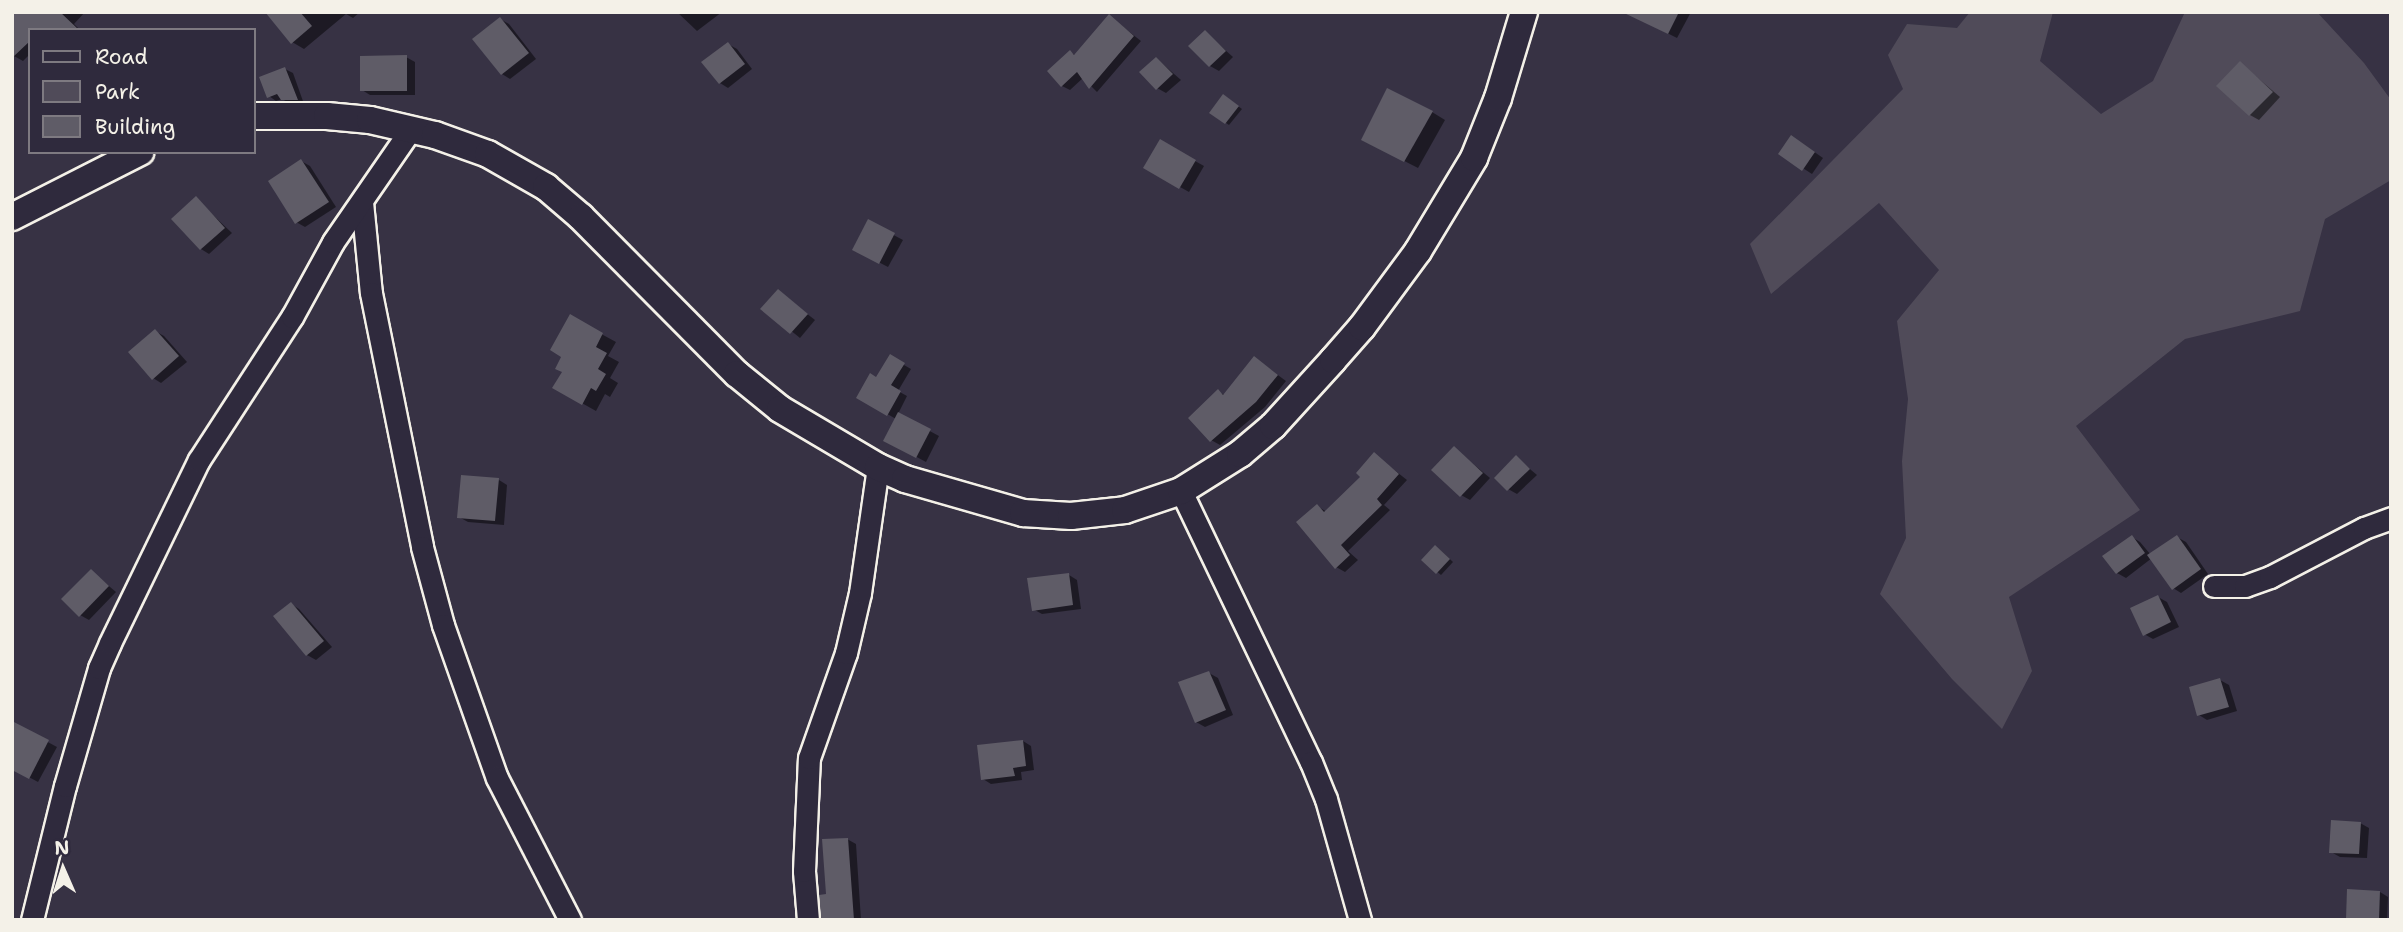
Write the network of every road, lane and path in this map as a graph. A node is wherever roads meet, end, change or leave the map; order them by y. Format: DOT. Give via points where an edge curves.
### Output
graph roads {
  1 [pos="1524,12"];
  2 [pos="256,116"];
  3 [pos="411,129"];
  4 [pos="136,154"];
  5 [pos="362,202"];
  6 [pos="12,217"];
  7 [pos="878,467"];
  8 [pos="1181,491"];
  9 [pos="2391,518"];
  10 [pos="2214,586"];
  11 [pos="32,920"];
  12 [pos="570,920"];
  13 [pos="808,920"];
  14 [pos="1360,920"];
  1 -- 8 [label="street" via="1474,158 1419,251 1363,327 1273,426 1240,454"];
  2 -- 3 [label="street" via="327,116"];
  3 -- 5 [label="street"];
  3 -- 7 [label="street" via="488,154 546,187 581,216 756,391"];
  4 -- 6 [label="street"];
  5 -- 11 [label="street" via="199,460 110,643 65,786"];
  5 -- 12 [label="street" via="371,293 422,547 443,625 497,778"];
  7 -- 8 [label="street" via="962,498 1023,513 1071,516 1125,510"];
  7 -- 13 [label="street" via="862,581 846,653 809,758 804,871"];
  8 -- 14 [label="street" via="1311,762"];
  9 -- 10 [label="street" via="2270,577 2245,586"];
}
